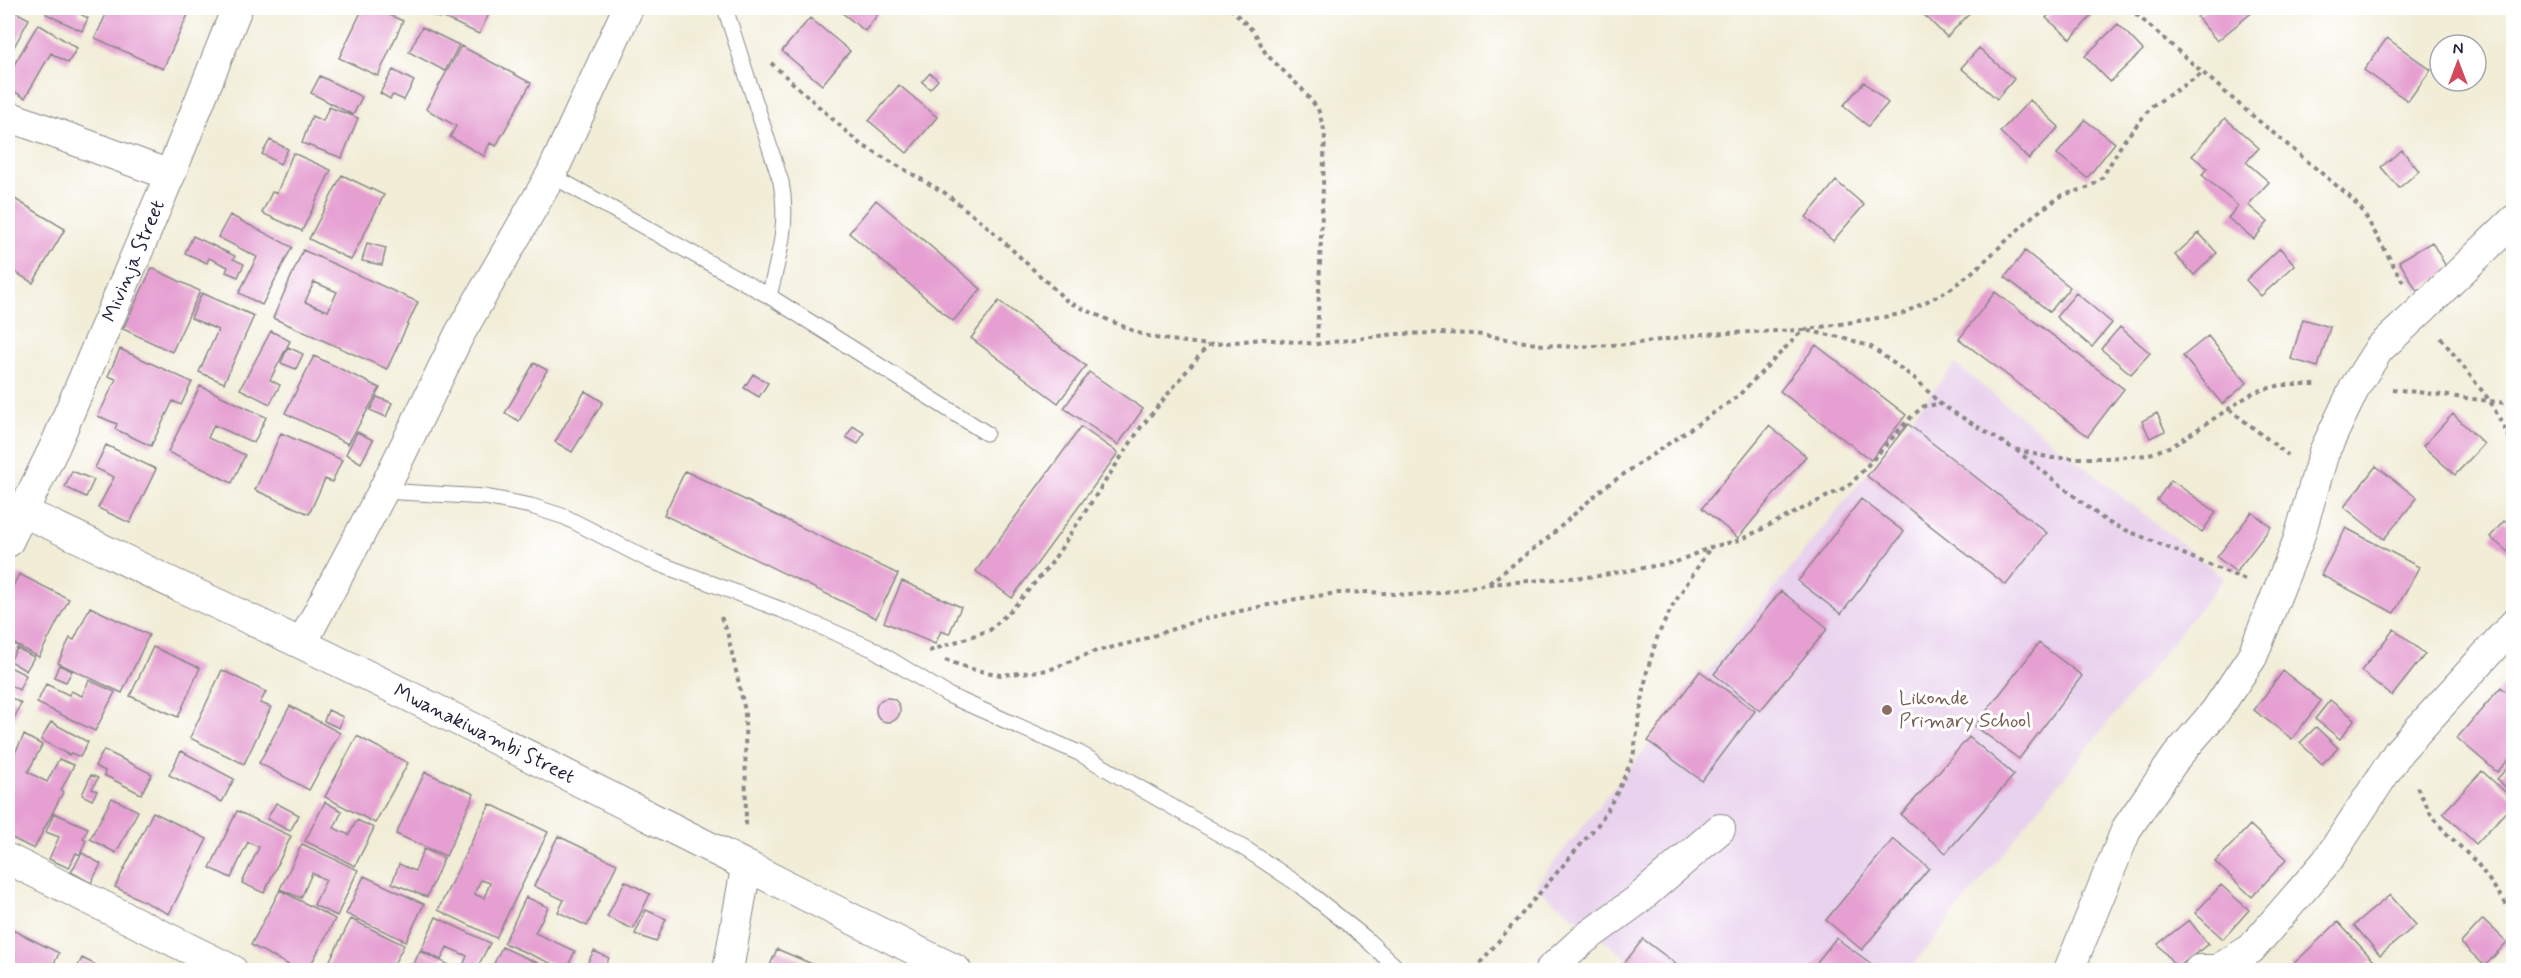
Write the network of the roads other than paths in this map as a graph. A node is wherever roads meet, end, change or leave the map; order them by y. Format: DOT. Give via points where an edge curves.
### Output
graph roads {
  1 [pos="237,8"];
  2 [pos="628,8"];
  3 [pos="725,8"];
  4 [pos="8,116"];
  5 [pos="170,175"];
  6 [pos="551,175"];
  7 [pos="2514,220"];
  8 [pos="770,296"];
  9 [pos="986,433"];
  10 [pos="382,491"];
  11 [pos="15,508"];
  12 [pos="8,542"];
  13 [pos="2514,624"];
  14 [pos="302,643"];
  15 [pos="1720,829"];
  16 [pos="8,859"];
  17 [pos="746,868"];
  18 [pos="232,970"];
  19 [pos="728,970"];
  20 [pos="956,970"];
  21 [pos="1399,970"];
  22 [pos="1550,970"];
  23 [pos="2069,970"];
  24 [pos="2199,970"];
  1 -- 5 [label="street, Mivinja Street"];
  2 -- 6 [label="street"];
  3 -- 8 [label="lane" via="784,201 784,237"];
  4 -- 5 [label="street"];
  5 -- 11 [label="street, Mivinja Street" via="55,446"];
  6 -- 8 [label="lane"];
  6 -- 10 [label="street" via="459,335"];
  7 -- 23 [label="street" via="2379,348 2356,384 2324,452 2298,541 2252,657 2216,712 2177,756 2127,828"];
  8 -- 9 [label="lane"];
  10 -- 14 [label="street"];
  10 -- 21 [label="lane" via="485,497 531,506 564,517 649,560 782,610 873,650 948,695 1079,753 1247,850 1298,884"];
  11 -- 12 [label="street, Mivinja Street"];
  11 -- 14 [label="street, Mwanakiwambi Street"];
  13 -- 24 [label="street" via="2399,751 2327,861 2251,948 2217,970"];
  14 -- 17 [label="street, Mwanakiwambi Street" via="527,753"];
  15 -- 22 [label="street"];
  16 -- 18 [label="street"];
  17 -- 19 [label="street"];
  17 -- 20 [label="street, Mwanakiwambi Street"];
}
